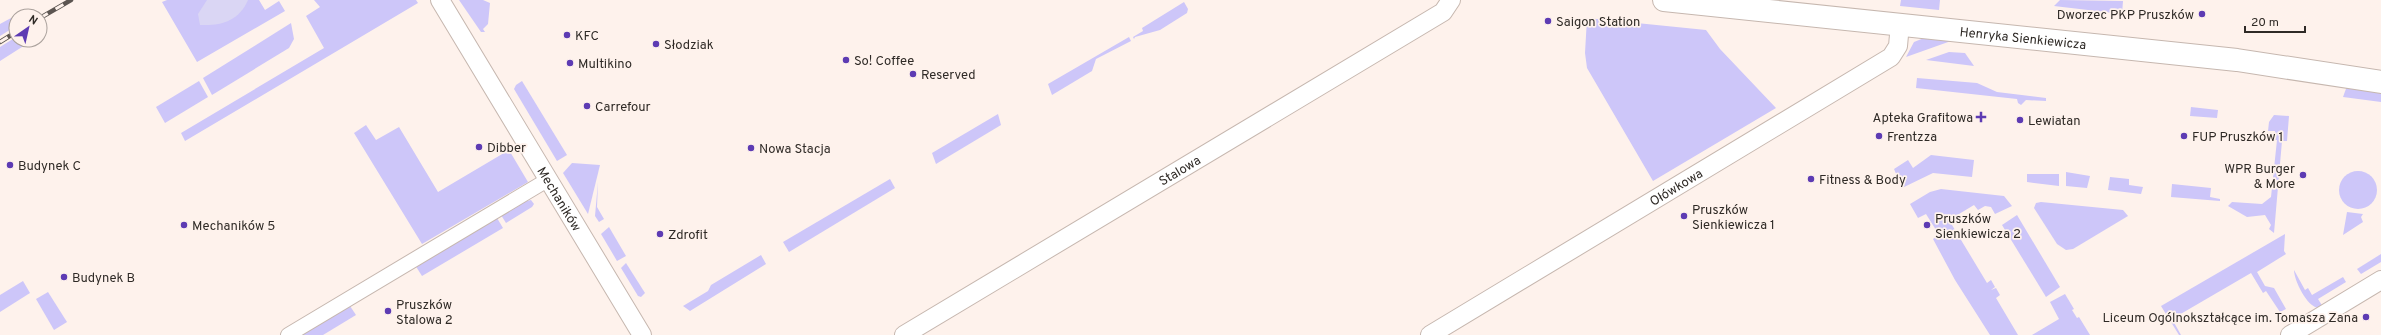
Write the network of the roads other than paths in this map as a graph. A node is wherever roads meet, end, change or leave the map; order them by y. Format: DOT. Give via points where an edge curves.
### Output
graph roads {
  1 [pos="440,0"];
  2 [pos="1451,0"];
  3 [pos="1664,0"];
  4 [pos="1900,24"];
  5 [pos="2381,82"];
  6 [pos="549,179"];
  7 [pos="2381,280"];
  8 [pos="288,335"];
  9 [pos="642,335"];
  10 [pos="904,335"];
  11 [pos="1430,335"];
  12 [pos="2290,335"];
  1 -- 6 [label="street, Mechaników"];
  2 -- 10 [label="street, Stalowa" via="1443,12"];
  3 -- 4 [label="street, Henryka Sienkiewicza"];
  4 -- 5 [label="street, Henryka Sienkiewicza" via="2237,60"];
  4 -- 11 [label="street, Ołówkowa" via="1898,46 1891,57"];
  6 -- 8 [label="street"];
  6 -- 9 [label="street, Mechaników"];
  7 -- 12 [label="street"];
}
